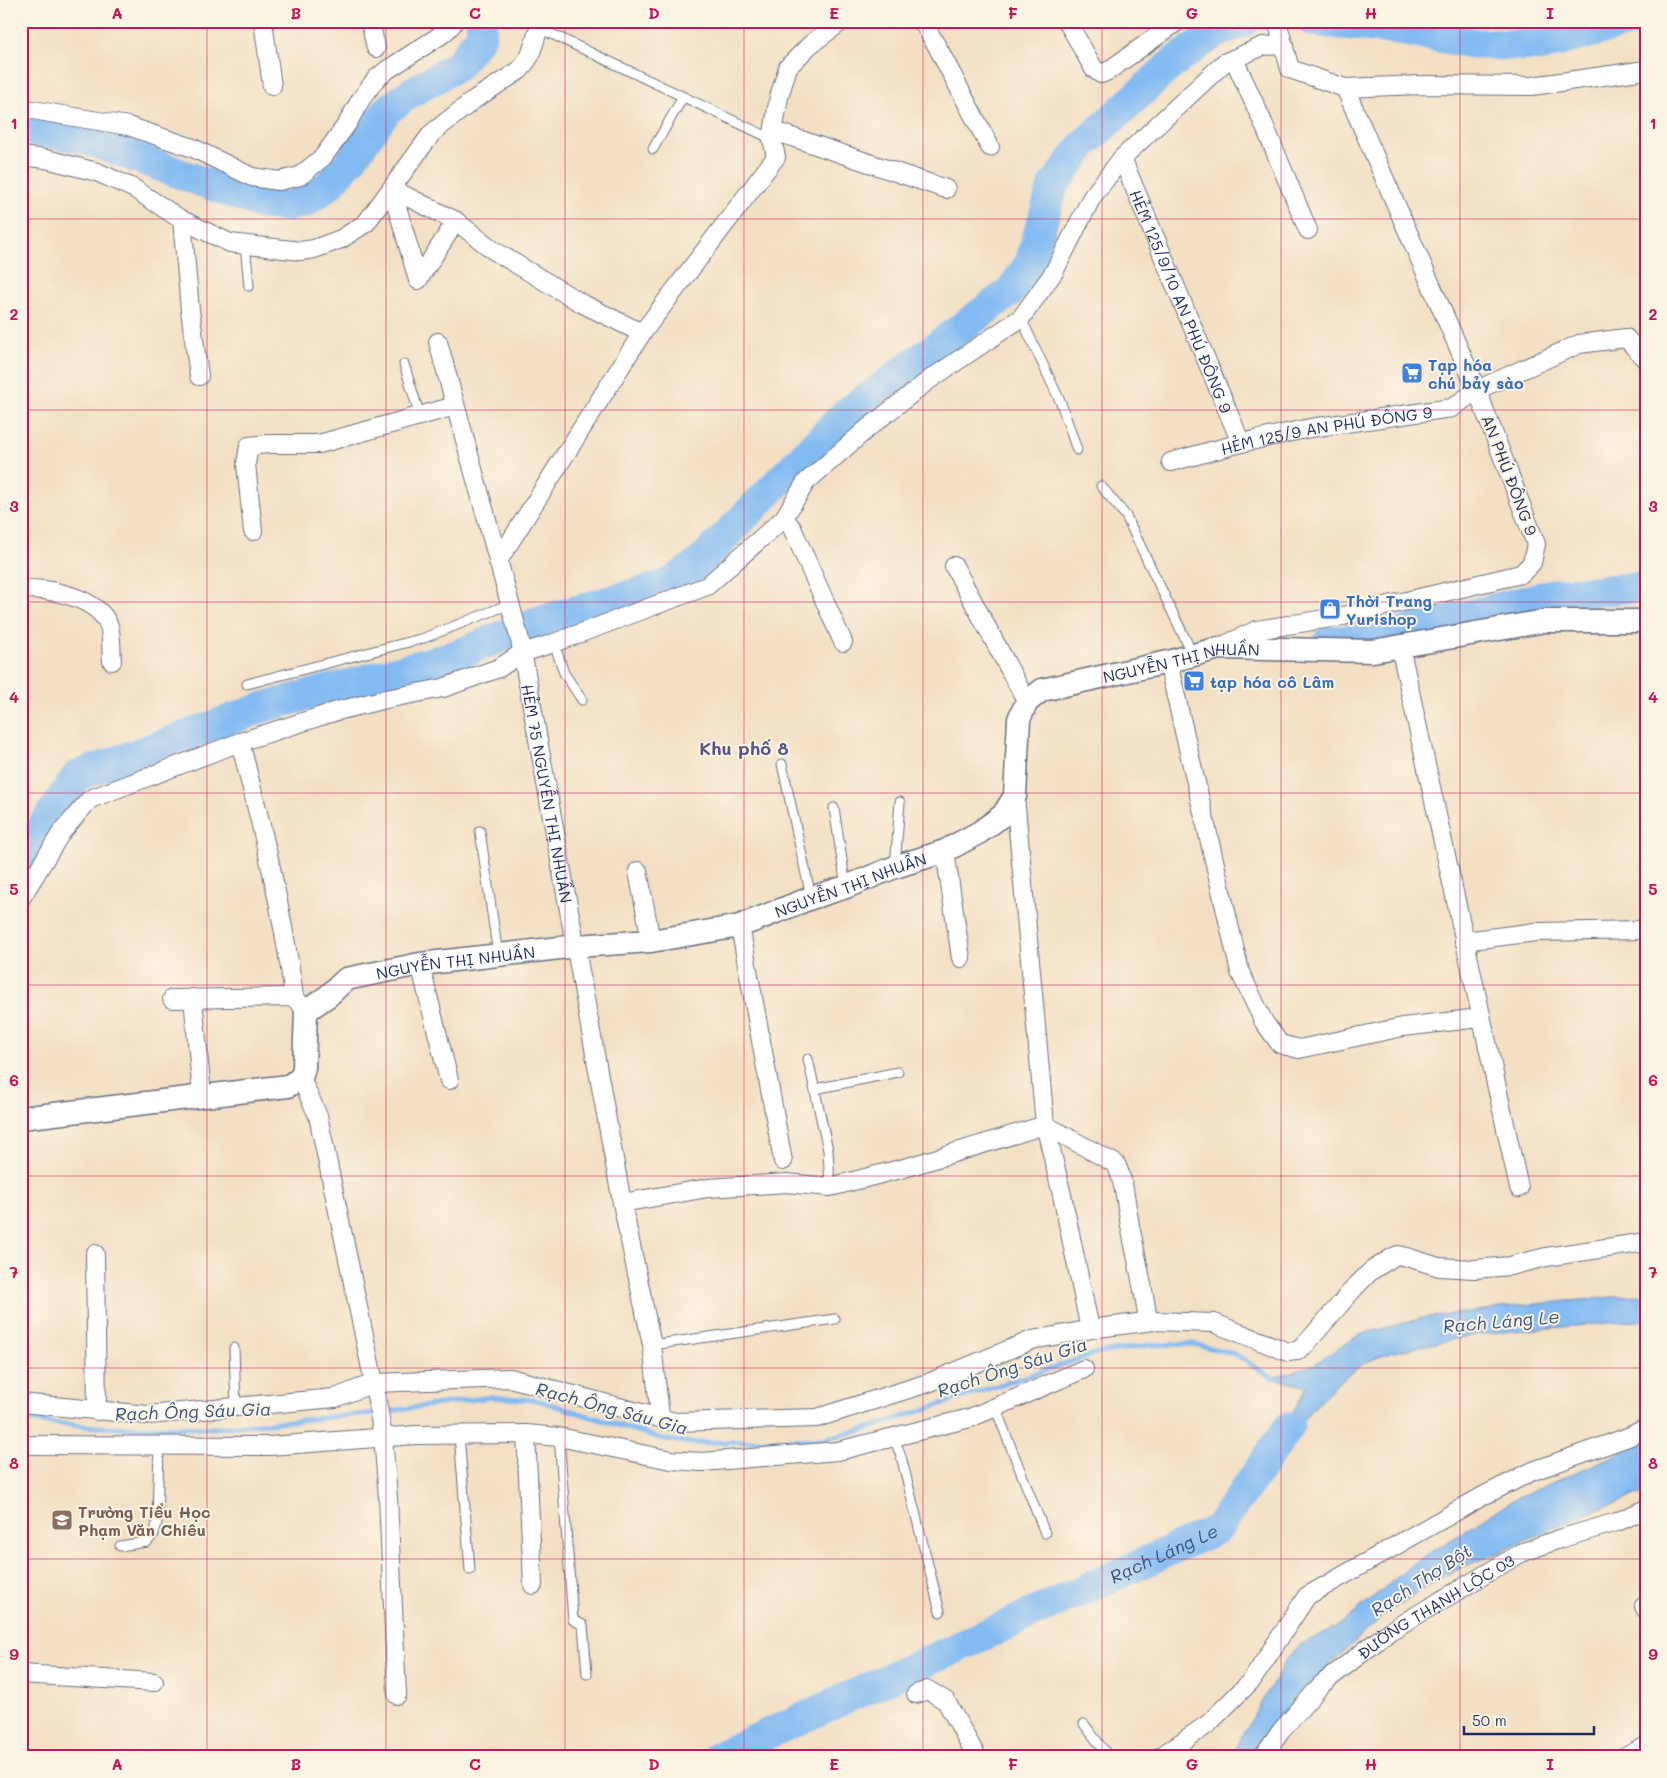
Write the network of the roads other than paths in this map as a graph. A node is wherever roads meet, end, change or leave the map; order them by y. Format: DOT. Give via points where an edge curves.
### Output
graph roads {
  1 [pos="263,21"];
  2 [pos="370,21"];
  3 [pos="454,21"];
  4 [pos="842,21"];
  5 [pos="922,21"];
  6 [pos="1066,21"];
  7 [pos="1178,21"];
  8 [pos="1277,21"];
  9 [pos="538,24"];
  10 [pos="1284,45"];
  11 [pos="376,48"];
  12 [pos="1234,59"];
  13 [pos="1646,70"];
  14 [pos="272,86"];
  15 [pos="1345,88"];
  16 [pos="683,97"];
  17 [pos="21,108"];
  18 [pos="773,135"];
  19 [pos="990,147"];
  20 [pos="653,149"];
  21 [pos="21,156"];
  22 [pos="1122,158"];
  23 [pos="392,188"];
  24 [pos="946,190"];
  25 [pos="182,220"];
  26 [pos="456,221"];
  27 [pos="1308,230"];
  28 [pos="245,244"];
  29 [pos="249,286"];
  30 [pos="1021,318"];
  31 [pos="642,333"];
  32 [pos="438,342"];
  33 [pos="1646,360"];
  34 [pos="404,364"];
  35 [pos="199,376"];
  36 [pos="1477,390"];
  37 [pos="455,406"];
  38 [pos="420,416"];
  39 [pos="1241,443"];
  40 [pos="1077,450"];
  41 [pos="1171,462"];
  42 [pos="1101,486"];
  43 [pos="784,518"];
  44 [pos="252,531"];
  45 [pos="498,561"];
  46 [pos="954,566"];
  47 [pos="21,590"];
  48 [pos="511,609"];
  49 [pos="1646,621"];
  50 [pos="843,642"];
  51 [pos="554,643"];
  52 [pos="521,646"];
  53 [pos="1400,646"];
  54 [pos="1219,648"];
  55 [pos="1193,655"];
  56 [pos="112,661"];
  57 [pos="1168,662"];
  58 [pos="247,684"];
  59 [pos="582,700"];
  60 [pos="1026,702"];
  61 [pos="240,742"];
  62 [pos="782,764"];
  63 [pos="1015,796"];
  64 [pos="900,802"];
  65 [pos="834,808"];
  66 [pos="480,831"];
  67 [pos="945,852"];
  68 [pos="895,867"];
  69 [pos="638,871"];
  70 [pos="846,887"];
  71 [pos="21,898"];
  72 [pos="812,898"];
  73 [pos="740,926"];
  74 [pos="1646,930"];
  75 [pos="651,941"];
  76 [pos="1464,941"];
  77 [pos="577,946"];
  78 [pos="498,955"];
  79 [pos="962,958"];
  80 [pos="420,964"];
  81 [pos="193,998"];
  82 [pos="172,999"];
  83 [pos="300,1004"];
  84 [pos="1480,1018"];
  85 [pos="808,1059"];
  86 [pos="898,1072"];
  87 [pos="301,1078"];
  88 [pos="449,1080"];
  89 [pos="815,1089"];
  90 [pos="202,1096"];
  91 [pos="21,1118"];
  92 [pos="1044,1125"];
  93 [pos="783,1161"];
  94 [pos="830,1187"];
  95 [pos="1519,1188"];
  96 [pos="622,1203"];
  97 [pos="1646,1242"];
  98 [pos="95,1254"];
  99 [pos="835,1319"];
  100 [pos="1148,1321"];
  101 [pos="1090,1329"];
  102 [pos="652,1345"];
  103 [pos="234,1348"];
  104 [pos="1084,1369"];
  105 [pos="375,1388"];
  106 [pos="21,1403"];
  107 [pos="995,1407"];
  108 [pos="236,1408"];
  109 [pos="97,1411"];
  110 [pos="660,1416"];
  111 [pos="1646,1428"];
  112 [pos="382,1434"];
  113 [pos="526,1434"];
  114 [pos="459,1435"];
  115 [pos="559,1437"];
  116 [pos="894,1437"];
  117 [pos="21,1445"];
  118 [pos="159,1445"];
  119 [pos="1646,1509"];
  120 [pos="1045,1533"];
  121 [pos="120,1546"];
  122 [pos="470,1570"];
  123 [pos="533,1584"];
  124 [pos="940,1612"];
  125 [pos="21,1674"];
  126 [pos="587,1674"];
  127 [pos="154,1682"];
  128 [pos="916,1694"];
  129 [pos="397,1695"];
  130 [pos="1084,1724"];
  131 [pos="1646,1746"];
  132 [pos="977,1757"];
  133 [pos="1109,1757"];
  134 [pos="1160,1757"];
  135 [pos="1263,1757"];
  136 [pos="1625,1757"];
  1 -- 14 [label="street"];
  2 -- 11 [label="street"];
  3 -- 17 [label="street" via="444,33 376,79 323,157 300,176 279,181 252,176 193,148 128,126"];
  4 -- 18 [label="street" via="788,66"];
  5 -- 19 [label="street"];
  6 -- 7 [label="street" via="1094,69 1101,74"];
  8 -- 10 [label="street"];
  9 -- 16 [label="lane"];
  9 -- 23 [label="street" via="530,56 520,70 475,99 432,133"];
  10 -- 12 [label="street" via="1263,46"];
  10 -- 15 [label="street" via="1290,69"];
  12 -- 22 [label="street" via="1224,63"];
  12 -- 27 [label="street"];
  13 -- 15 [label="street" via="1532,86"];
  15 -- 36 [label="street, AN PHÚ ĐÔNG 9"];
  16 -- 18 [label="lane"];
  16 -- 20 [label="lane"];
  18 -- 24 [label="street"];
  18 -- 31 [label="street" via="776,157"];
  21 -- 25 [label="street" via="97,172 133,188"];
  22 -- 30 [label="street" via="1092,197 1054,272"];
  22 -- 39 [label="street, HẺM 125/9/10 AN PHÚ ĐÔNG 9"];
  23 -- 26 [label="street"];
  23 -- 26 [label="street" via="418,280"];
  23 -- 28 [label="street" via="366,223 340,239 314,249 301,251"];
  25 -- 28 [label="street" via="230,243"];
  25 -- 35 [label="street"];
  26 -- 31 [label="street" via="493,250 581,303"];
  28 -- 29 [label="lane"];
  30 -- 40 [label="lane" via="1062,403"];
  30 -- 43 [label="street" via="929,380 868,428 806,482"];
  31 -- 45 [label="street"];
  32 -- 37 [label="street, HẺM 75 NGUYỄN THỊ NHUẦN"];
  33 -- 36 [label="street, HẺM 125/9 AN PHÚ ĐÔNG 9" via="1626,338 1578,344"];
  34 -- 38 [label="lane"];
  36 -- 39 [label="street, HẺM 125/9 AN PHÚ ĐÔNG 9" via="1452,408 1310,428"];
  36 -- 54 [label="street, AN PHÚ ĐÔNG 9" via="1536,544 1532,563 1520,574 1343,616 1256,630"];
  37 -- 38 [label="street"];
  37 -- 45 [label="street, HẺM 75 NGUYỄN THỊ NHUẦN"];
  38 -- 44 [label="street" via="319,444 249,446 246,464"];
  39 -- 41 [label="street, HẺM 125/9 AN PHÚ ĐÔNG 9"];
  42 -- 55 [label="lane" via="1126,516"];
  43 -- 50 [label="street" via="792,528"];
  43 -- 51 [label="street" via="707,586"];
  45 -- 48 [label="street, HẺM 75 NGUYỄN THỊ NHUẦN"];
  46 -- 60 [label="street"];
  47 -- 56 [label="street" via="55,592 98,609 109,626"];
  48 -- 52 [label="street, HẺM 75 NGUYỄN THỊ NHUẦN"];
  48 -- 58 [label="lane" via="424,638"];
  49 -- 53 [label="street, NGUYỄN THỊ NHUẦN" via="1545,620"];
  51 -- 52 [label="street"];
  51 -- 59 [label="lane" via="564,673"];
  52 -- 61 [label="street" via="498,668 443,688 336,711"];
  52 -- 77 [label="street, HẺM 75 NGUYỄN THỊ NHUẦN"];
  53 -- 54 [label="street, NGUYỄN THỊ NHUẦN" via="1373,651"];
  53 -- 76 [label="street"];
  54 -- 55 [label="street, NGUYỄN THỊ NHUẦN"];
  55 -- 57 [label="street, NGUYỄN THỊ NHUẦN"];
  57 -- 60 [label="street, NGUYỄN THỊ NHUẦN" via="1042,690"];
  57 -- 84 [label="street" via="1240,972 1264,1022 1280,1044 1299,1049 1403,1026"];
  60 -- 63 [label="street" via="1019,719"];
  61 -- 71 [label="street" via="90,798 61,833"];
  61 -- 83 [label="street"];
  62 -- 72 [label="lane"];
  63 -- 67 [label="street, NGUYỄN THỊ NHUẦN" via="1003,815"];
  63 -- 92 [label="street"];
  64 -- 68 [label="lane"];
  65 -- 70 [label="lane"];
  66 -- 78 [label="lane"];
  67 -- 68 [label="street, NGUYỄN THỊ NHUẦN"];
  67 -- 79 [label="street"];
  68 -- 70 [label="street, NGUYỄN THỊ NHUẦN"];
  69 -- 75 [label="street"];
  70 -- 72 [label="street, NGUYỄN THỊ NHUẦN"];
  72 -- 73 [label="street, NGUYỄN THỊ NHUẦN"];
  73 -- 75 [label="street, NGUYỄN THỊ NHUẦN"];
  73 -- 93 [label="street"];
  74 -- 76 [label="street" via="1536,932"];
  75 -- 77 [label="street, NGUYỄN THỊ NHUẦN"];
  76 -- 84 [label="street"];
  77 -- 78 [label="street, NGUYỄN THỊ NHUẦN"];
  77 -- 96 [label="street, HẺM 75 NGUYỄN THỊ NHUẦN"];
  78 -- 80 [label="street, NGUYỄN THỊ NHUẦN"];
  80 -- 83 [label="street, NGUYỄN THỊ NHUẦN" via="346,979 328,996"];
  80 -- 88 [label="street"];
  81 -- 82 [label="street"];
  81 -- 83 [label="street"];
  81 -- 90 [label="street"];
  83 -- 87 [label="street" via="304,1068"];
  84 -- 95 [label="street"];
  85 -- 89 [label="lane"];
  86 -- 89 [label="lane"];
  87 -- 90 [label="street" via="288,1086"];
  87 -- 105 [label="street" via="318,1116"];
  89 -- 94 [label="lane" via="828,1150"];
  90 -- 91 [label="street"];
  92 -- 94 [label="street"];
  92 -- 100 [label="street" via="1116,1164 1144,1287"];
  92 -- 101 [label="street"];
  94 -- 96 [label="street" via="786,1183 708,1188"];
  96 -- 102 [label="street, HẺM 75 NGUYỄN THỊ NHUẦN"];
  97 -- 100 [label="street" via="1546,1257 1510,1266 1474,1269 1439,1266 1393,1256 1355,1286 1297,1351 1288,1352 1214,1323"];
  98 -- 109 [label="street"];
  99 -- 102 [label="lane"];
  100 -- 101 [label="street"];
  101 -- 110 [label="street" via="1032,1340 928,1383 817,1418 675,1422"];
  102 -- 110 [label="street, HẺM 75 NGUYỄN THỊ NHUẦN"];
  103 -- 108 [label="lane"];
  104 -- 107 [label="street"];
  105 -- 108 [label="street" via="335,1398"];
  105 -- 110 [label="street" via="510,1378"];
  105 -- 112 [label="street"];
  106 -- 109 [label="street"];
  107 -- 116 [label="street" via="970,1418"];
  107 -- 120 [label="lane"];
  108 -- 109 [label="street" via="148,1415"];
  111 -- 134 [label="street" via="1533,1472 1483,1496 1307,1596 1252,1680 1208,1724"];
  112 -- 114 [label="street"];
  112 -- 118 [label="street" via="270,1446"];
  112 -- 129 [label="street"];
  113 -- 114 [label="street"];
  113 -- 115 [label="street"];
  113 -- 123 [label="street"];
  114 -- 122 [label="lane"];
  115 -- 116 [label="street" via="672,1460 702,1462 838,1451"];
  115 -- 126 [label="lane" via="573,1620 583,1625"];
  116 -- 124 [label="lane"];
  117 -- 118 [label="street"];
  118 -- 121 [label="lane" via="154,1534 147,1542"];
  119 -- 135 [label="street, ĐƯỜNG THẠNH LỘC 03" via="1617,1522 1521,1553 1390,1631 1322,1684"];
  125 -- 127 [label="street"];
  128 -- 132 [label="street" via="928,1690 946,1701"];
  130 -- 133 [label="lane"];
  131 -- 136 [label="street"];
}
